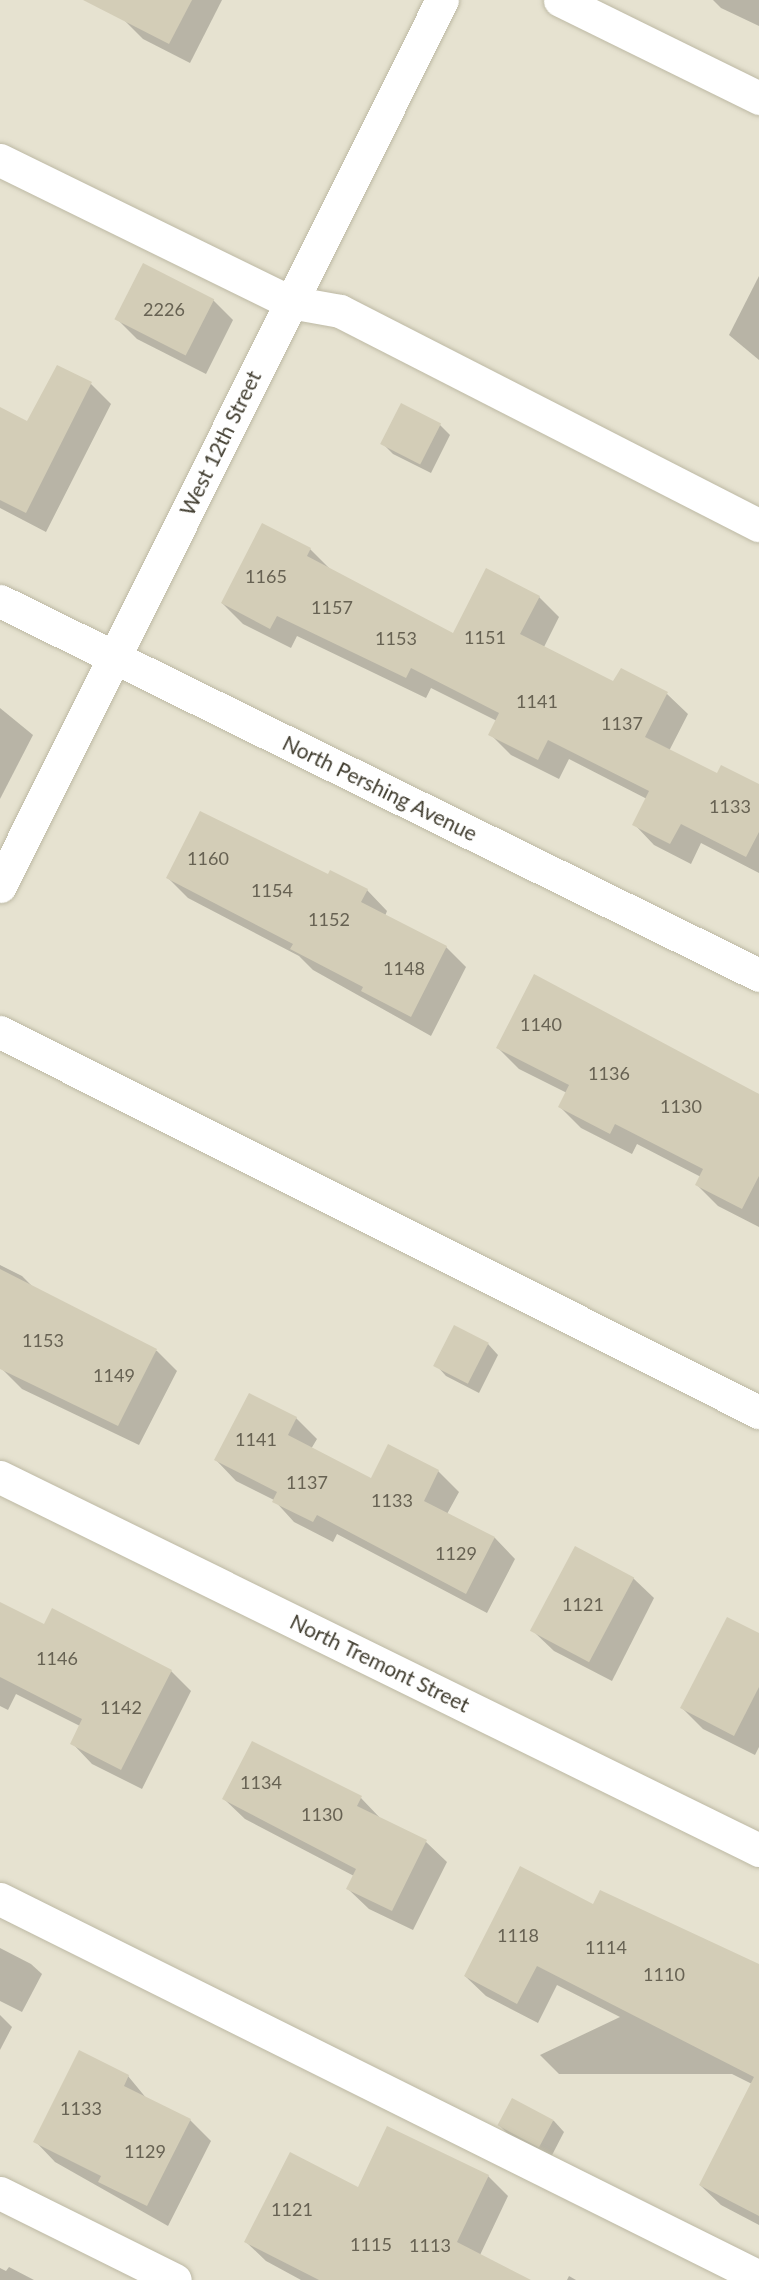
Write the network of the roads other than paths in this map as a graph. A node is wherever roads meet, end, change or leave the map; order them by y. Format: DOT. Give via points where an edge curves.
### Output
graph roads {
  1 [pos="442,0"];
  2 [pos="561,0"];
  3 [pos="759,98"];
  4 [pos="0,160"];
  5 [pos="290,302"];
  6 [pos="759,525"];
  7 [pos="0,601"];
  8 [pos="113,656"];
  9 [pos="0,886"];
  10 [pos="759,975"];
  11 [pos="0,1032"];
  12 [pos="759,1412"];
  13 [pos="0,1477"];
  14 [pos="759,1850"];
  15 [pos="0,1899"];
  16 [pos="0,2193"];
  17 [pos="759,2277"];
  18 [pos="175,2280"];
  1 -- 5 [label="street, West 12th Street"];
  2 -- 3 [label="street"];
  4 -- 5 [label="street"];
  5 -- 6 [label="street" via="340,311"];
  5 -- 8 [label="street, West 12th Street"];
  7 -- 8 [label="street, North Pershing Avenue"];
  8 -- 9 [label="street, West 12th Street"];
  8 -- 10 [label="street, North Pershing Avenue"];
  11 -- 12 [label="street"];
  13 -- 14 [label="street, North Tremont Street"];
  15 -- 17 [label="street"];
  16 -- 18 [label="street"];
}
